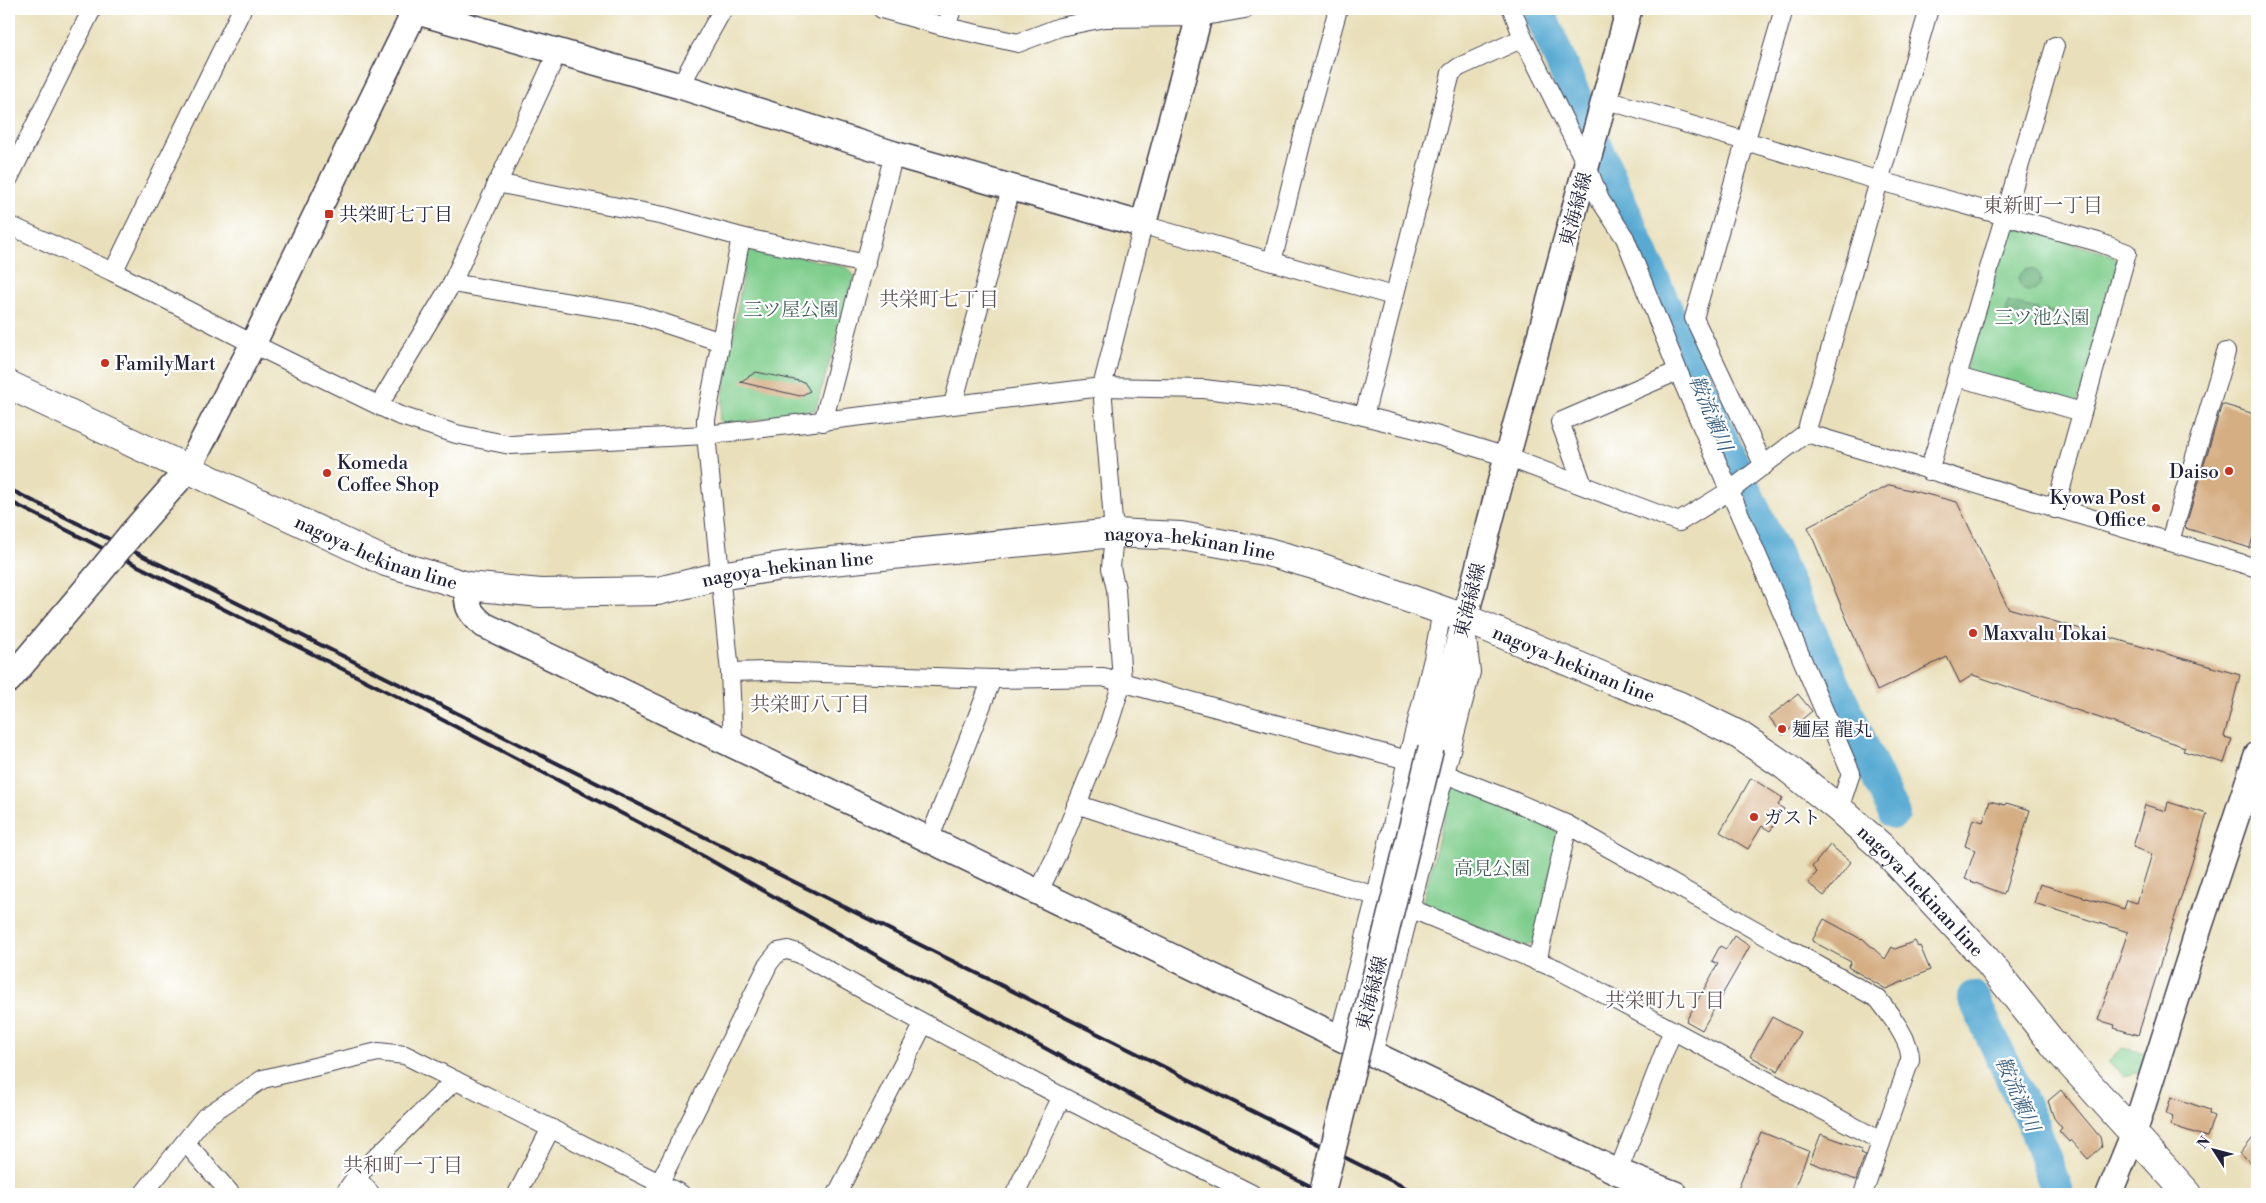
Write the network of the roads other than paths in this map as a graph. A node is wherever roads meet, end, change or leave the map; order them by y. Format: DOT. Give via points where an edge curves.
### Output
graph roads {
  1 [pos="92,9"];
  2 [pos="242,9"];
  3 [pos="722,9"];
  4 [pos="882,9"];
  5 [pos="952,9"];
  6 [pos="1245,9"];
  7 [pos="1338,9"];
  8 [pos="1512,9"];
  9 [pos="1630,9"];
  10 [pos="1784,9"];
  11 [pos="1929,9"];
  12 [pos="413,10"];
  13 [pos="1200,13"];
  14 [pos="946,27"];
  15 [pos="1523,38"];
  16 [pos="2055,46"];
  17 [pos="557,53"];
  18 [pos="680,86"];
  19 [pos="1602,106"];
  20 [pos="1746,142"];
  21 [pos="894,154"];
  22 [pos="1588,160"];
  23 [pos="9,178"];
  24 [pos="1880,181"];
  25 [pos="496,183"];
  26 [pos="1011,188"];
  27 [pos="2005,216"];
  28 [pos="9,225"];
  29 [pos="1143,225"];
  30 [pos="741,237"];
  31 [pos="1272,262"];
  32 [pos="866,264"];
  33 [pos="113,272"];
  34 [pos="452,283"];
  35 [pos="1393,296"];
  36 [pos="721,342"];
  37 [pos="252,344"];
  38 [pos="2226,352"];
  39 [pos="1678,371"];
  40 [pos="1958,377"];
  41 [pos="9,385"];
  42 [pos="1102,386"];
  43 [pos="952,404"];
  44 [pos="379,405"];
  45 [pos="2082,412"];
  46 [pos="1364,416"];
  47 [pos="824,422"];
  48 [pos="1806,433"];
  49 [pos="706,435"];
  50 [pos="1507,456"];
  51 [pos="1760,468"];
  52 [pos="188,469"];
  53 [pos="1929,471"];
  54 [pos="1583,485"];
  55 [pos="1732,489"];
  56 [pos="2054,508"];
  57 [pos="1114,534"];
  58 [pos="2170,541"];
  59 [pos="2257,568"];
  60 [pos="720,576"];
  61 [pos="467,586"];
  62 [pos="1453,614"];
  63 [pos="730,672"];
  64 [pos="992,679"];
  65 [pos="9,680"];
  66 [pos="1122,682"];
  67 [pos="732,744"];
  68 [pos="1407,760"];
  69 [pos="2255,768"];
  70 [pos="1445,774"];
  71 [pos="1076,804"];
  72 [pos="1839,809"];
  73 [pos="1568,825"];
  74 [pos="929,840"];
  75 [pos="1038,893"];
  76 [pos="1376,896"];
  77 [pos="1411,909"];
  78 [pos="1538,962"];
  79 [pos="923,1025"];
  80 [pos="1672,1032"];
  81 [pos="1339,1037"];
  82 [pos="1373,1054"];
  83 [pos="455,1080"];
  84 [pos="1061,1098"];
  85 [pos="551,1128"];
  86 [pos="2134,1133"];
  87 [pos="1881,1141"];
  88 [pos="185,1142"];
  89 [pos="1618,1172"];
  90 [pos="356,1177"];
  91 [pos="656,1189"];
  92 [pos="1019,1193"];
  93 [pos="143,1194"];
  94 [pos="232,1194"];
  95 [pos="344,1194"];
  96 [pos="371,1194"];
  97 [pos="518,1194"];
  98 [pos="681,1194"];
  99 [pos="837,1194"];
  100 [pos="1252,1194"];
  101 [pos="1322,1194"];
  102 [pos="1675,1194"];
  103 [pos="1862,1194"];
  104 [pos="2109,1194"];
  105 [pos="2188,1194"];
  1 -- 23 [label="street"];
  2 -- 33 [label="street"];
  3 -- 18 [label="street"];
  4 -- 14 [label="street"];
  5 -- 14 [label="street"];
  6 -- 13 [label="street"];
  7 -- 31 [label="street"];
  8 -- 15 [label="street"];
  9 -- 19 [label="street, 東海緑線"];
  10 -- 20 [label="street"];
  11 -- 24 [label="street"];
  12 -- 17 [label="street"];
  12 -- 37 [label="street"];
  13 -- 14 [label="street" via="1104,18 1060,27 1018,43"];
  13 -- 29 [label="street"];
  15 -- 22 [label="street"];
  15 -- 35 [label="street" via="1452,73"];
  16 -- 27 [label="street"];
  17 -- 18 [label="street"];
  17 -- 25 [label="street"];
  18 -- 21 [label="street"];
  19 -- 20 [label="street"];
  19 -- 22 [label="street, 東海緑線"];
  20 -- 24 [label="street"];
  20 -- 51 [label="street" via="1694,318"];
  21 -- 26 [label="street"];
  21 -- 32 [label="street"];
  22 -- 39 [label="street" via="1600,200 1625,238"];
  22 -- 50 [label="street, 東海緑線"];
  24 -- 27 [label="street"];
  24 -- 48 [label="street"];
  25 -- 30 [label="street" via="664,216"];
  25 -- 34 [label="street"];
  26 -- 29 [label="street"];
  26 -- 43 [label="street"];
  27 -- 40 [label="street"];
  27 -- 45 [label="street" via="2127,252"];
  28 -- 33 [label="street"];
  29 -- 31 [label="street"];
  29 -- 42 [label="street"];
  30 -- 32 [label="street"];
  30 -- 36 [label="street"];
  31 -- 35 [label="street"];
  32 -- 47 [label="street"];
  33 -- 37 [label="street"];
  34 -- 36 [label="street" via="636,314"];
  34 -- 44 [label="street"];
  35 -- 46 [label="street"];
  36 -- 49 [label="street" via="706,419"];
  37 -- 44 [label="street"];
  37 -- 52 [label="street"];
  38 -- 58 [label="street"];
  39 -- 54 [label="street" via="1560,422"];
  39 -- 55 [label="street"];
  40 -- 45 [label="street"];
  40 -- 53 [label="street"];
  41 -- 52 [label="main road, nagoya-hekinan line"];
  42 -- 43 [label="street"];
  42 -- 46 [label="street" via="1204,389 1299,400"];
  42 -- 57 [label="street"];
  43 -- 47 [label="street"];
  44 -- 49 [label="street" via="398,415 456,434 510,445"];
  45 -- 56 [label="street"];
  46 -- 50 [label="street"];
  47 -- 49 [label="street"];
  48 -- 51 [label="street"];
  48 -- 53 [label="street"];
  49 -- 60 [label="street"];
  50 -- 54 [label="street"];
  50 -- 62 [label="street, 東海緑線"];
  51 -- 55 [label="street"];
  52 -- 61 [label="main road, nagoya-hekinan line" via="386,562"];
  52 -- 65 [label="street, bridge"];
  53 -- 56 [label="street"];
  54 -- 55 [label="street" via="1679,522"];
  55 -- 72 [label="street" via="1851,773"];
  56 -- 58 [label="street"];
  57 -- 60 [label="main road, nagoya-hekinan line" via="782,566"];
  57 -- 62 [label="main road, nagoya-hekinan line" via="1181,536 1264,551 1314,565"];
  57 -- 66 [label="street" via="1111,568 1116,589"];
  58 -- 59 [label="street"];
  60 -- 61 [label="main road, nagoya-hekinan line" via="658,590 541,593"];
  60 -- 63 [label="street"];
  61 -- 67 [label="street" via="471,615 484,625"];
  62 -- 68 [label="street" via="1433,659"];
  62 -- 70 [label="street" via="1471,672"];
  62 -- 72 [label="main road, nagoya-hekinan line" via="1678,705 1739,735"];
  62 -- 101 [label="street, 東海緑線, bridge" via="1431,748"];
  63 -- 64 [label="street" via="767,670"];
  63 -- 67 [label="street"];
  64 -- 66 [label="street" via="1103,677"];
  64 -- 74 [label="street"];
  66 -- 68 [label="street"];
  66 -- 71 [label="street" via="1106,733"];
  67 -- 74 [label="street"];
  68 -- 76 [label="street"];
  69 -- 86 [label="street" via="2200,925"];
  70 -- 73 [label="street"];
  70 -- 77 [label="street"];
  71 -- 75 [label="street"];
  71 -- 76 [label="street"];
  72 -- 86 [label="main road, nagoya-hekinan line" via="1885,850 1984,958 2058,1051"];
  73 -- 78 [label="street"];
  73 -- 87 [label="street" via="1878,999 1911,1051"];
  74 -- 75 [label="street"];
  75 -- 81 [label="street"];
  76 -- 77 [label="street"];
  76 -- 81 [label="street"];
  77 -- 78 [label="street"];
  77 -- 82 [label="street"];
  78 -- 80 [label="street"];
  79 -- 84 [label="street"];
  79 -- 91 [label="street" via="800,954 788,950 778,952 769,962"];
  79 -- 99 [label="street"];
  80 -- 87 [label="street"];
  80 -- 89 [label="street"];
  81 -- 82 [label="street"];
  82 -- 89 [label="street"];
  83 -- 85 [label="street"];
  83 -- 88 [label="street" via="405,1055 378,1052 263,1080 205,1117"];
  83 -- 90 [label="street"];
  84 -- 92 [label="street"];
  84 -- 100 [label="street"];
  85 -- 91 [label="street"];
  85 -- 97 [label="street"];
  86 -- 104 [label="street"];
  86 -- 105 [label="main road, nagoya-hekinan line"];
  87 -- 103 [label="street"];
  88 -- 93 [label="street"];
  88 -- 94 [label="street"];
  89 -- 102 [label="street"];
  90 -- 95 [label="street"];
  90 -- 96 [label="street"];
  91 -- 98 [label="street"];
}
